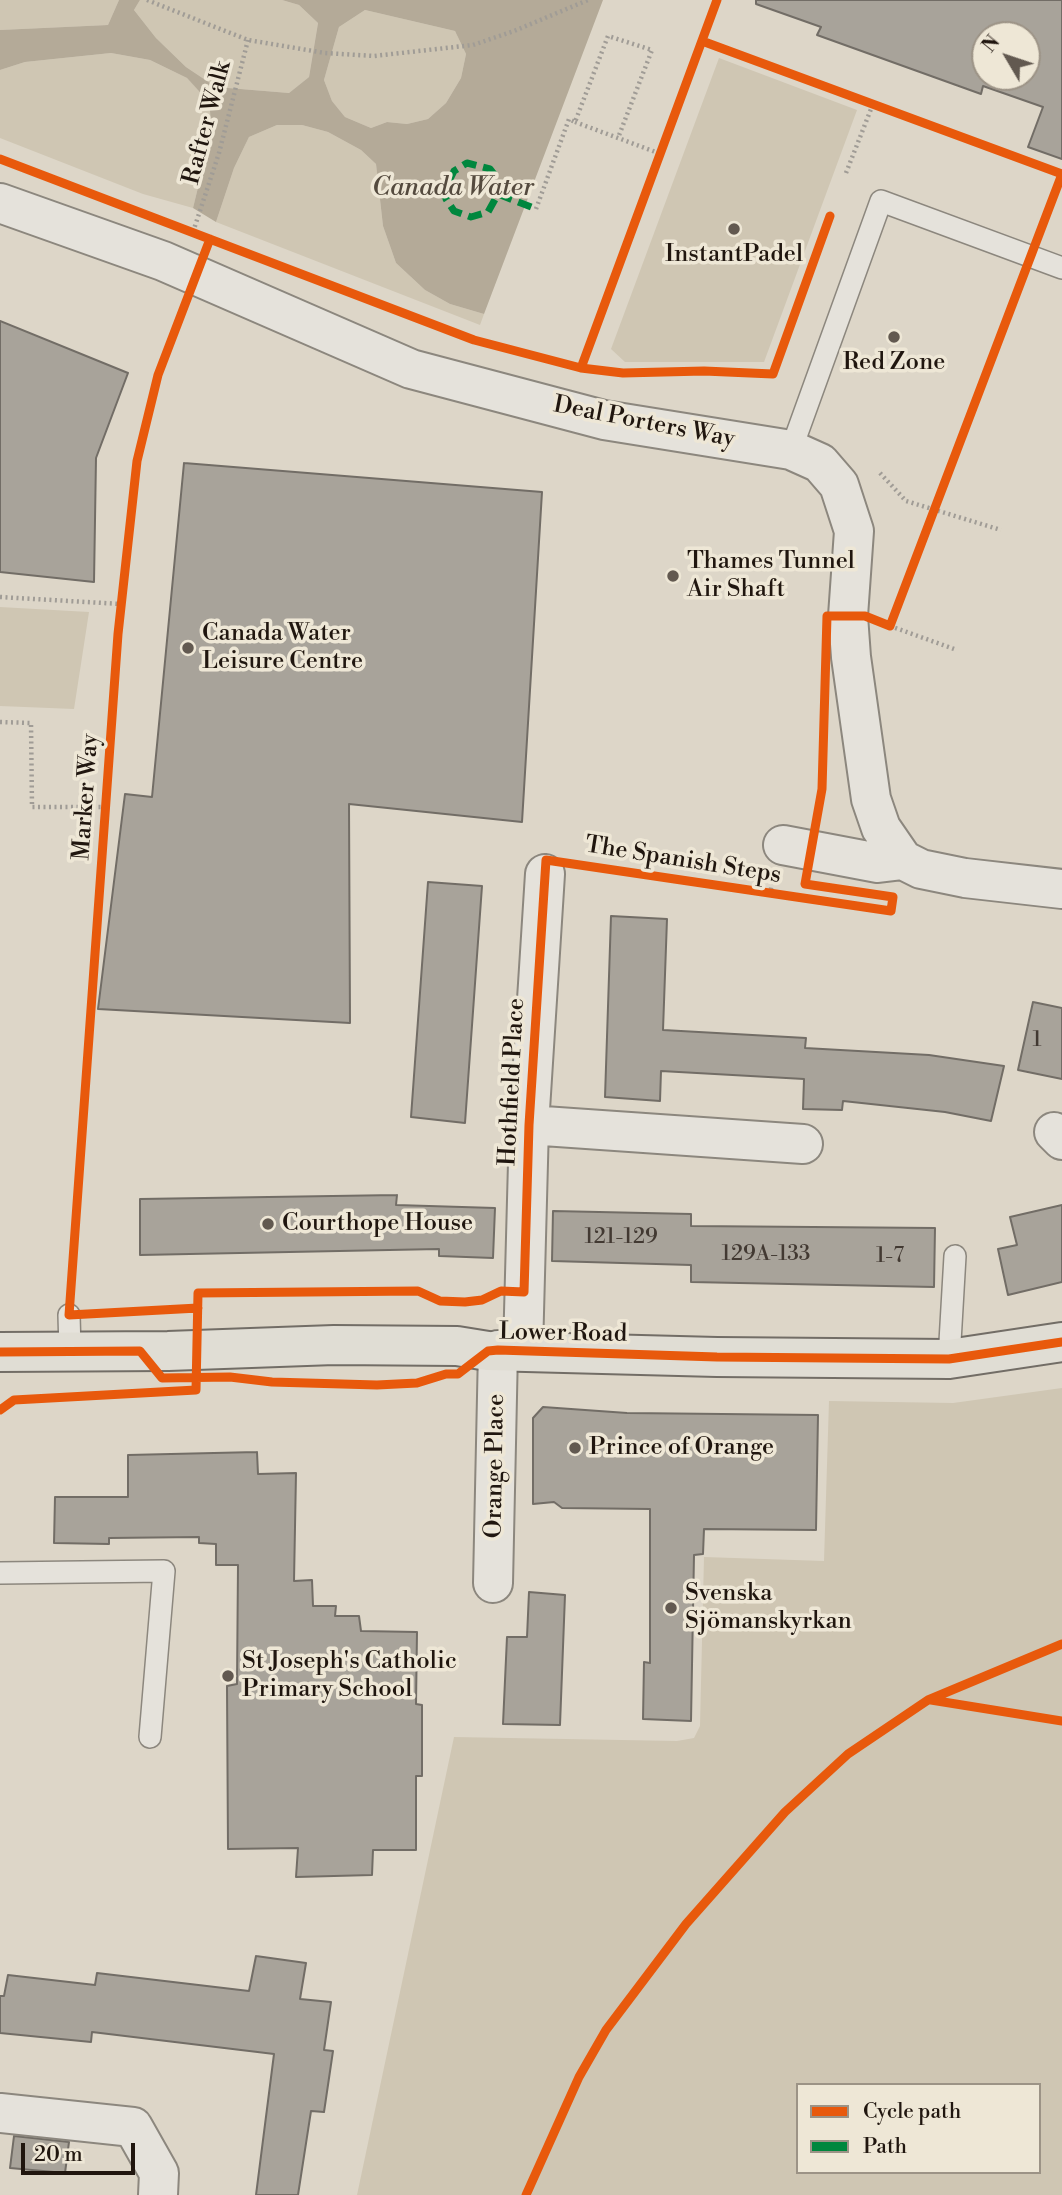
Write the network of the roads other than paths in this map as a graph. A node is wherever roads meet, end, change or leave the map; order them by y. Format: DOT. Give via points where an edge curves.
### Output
graph roads {
  1 [pos="0,202"];
  2 [pos="1062,268"];
  3 [pos="791,450"];
  4 [pos="903,860"];
  5 [pos="780,863"];
  6 [pos="545,874"];
  7 [pos="1062,889"];
  8 [pos="529,1125"];
  9 [pos="803,1144"];
  10 [pos="956,1256"];
  11 [pos="1062,1342"];
  12 [pos="510,1350"];
  13 [pos="0,1352"];
  14 [pos="948,1359"];
  15 [pos="0,1573"];
  16 [pos="493,1583"];
  17 [pos="149,1737"];
  18 [pos="0,2112"];
  19 [pos="158,2195"];
  1 -- 3 [label="street, Deal Porters Way" via="163,261 411,369 604,421"];
  2 -- 3 [label="lane" via="881,201"];
  3 -- 4 [label="street, Deal Porters Way" via="820,463 839,485 854,531 848,616 871,799 881,828"];
  4 -- 5 [label="street"];
  4 -- 7 [label="street" via="920,869 965,878"];
  6 -- 8 [label="street, Hothfield Place"];
  8 -- 9 [label="street, Hothfield Place"];
  8 -- 12 [label="street, Hothfield Place"];
  10 -- 14 [label="lane"];
  11 -- 14 [label="main road, Lower Road"];
  12 -- 13 [label="main road, Lower Road" via="334,1345 168,1351 70,1333"];
  12 -- 14 [label="main road, Lower Road"];
  12 -- 16 [label="street, Orange Place"];
  15 -- 17 [label="lane" via="164,1571"];
  18 -- 19 [label="street" via="133,2127 159,2174"];
}
